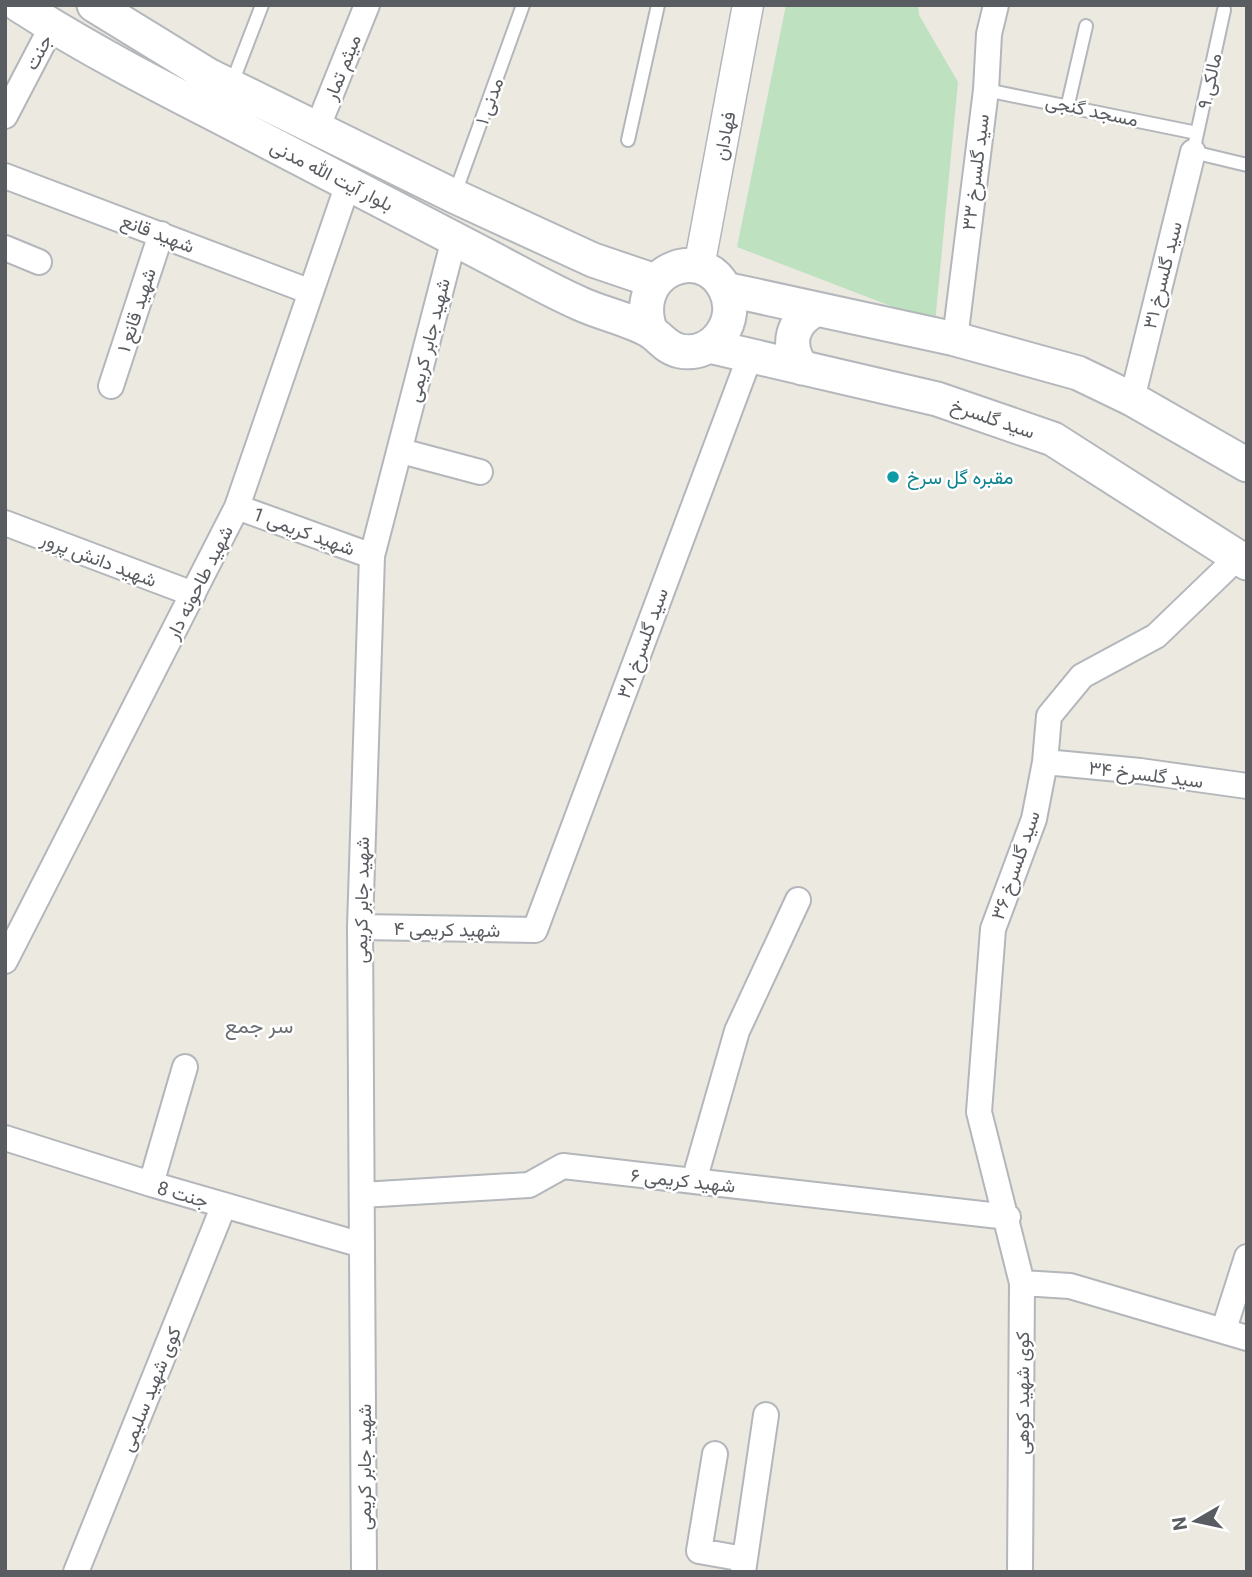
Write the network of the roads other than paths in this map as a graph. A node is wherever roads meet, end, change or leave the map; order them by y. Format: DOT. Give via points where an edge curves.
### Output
graph roads {
  1 [pos="19,5"];
  2 [pos="94,5"];
  3 [pos="262,5"];
  4 [pos="367,5"];
  5 [pos="523,5"];
  6 [pos="658,5"];
  7 [pos="996,5"];
  8 [pos="745,6"];
  9 [pos="1224,10"];
  10 [pos="52,26"];
  11 [pos="1086,26"];
  12 [pos="231,86"];
  13 [pos="986,90"];
  14 [pos="1068,104"];
  15 [pos="5,116"];
  16 [pos="317,129"];
  17 [pos="628,140"];
  18 [pos="1195,142"];
  19 [pos="1247,165"];
  20 [pos="5,176"];
  21 [pos="348,184"];
  22 [pos="454,196"];
  23 [pos="161,234"];
  24 [pos="454,239"];
  25 [pos="5,248"];
  26 [pos="593,260"];
  27 [pos="39,262"];
  28 [pos="699,267"];
  29 [pos="655,281"];
  30 [pos="725,289"];
  31 [pos="311,292"];
  32 [pos="579,304"];
  33 [pos="817,309"];
  34 [pos="651,332"];
  35 [pos="955,338"];
  36 [pos="709,346"];
  37 [pos="750,356"];
  38 [pos="802,368"];
  39 [pos="111,386"];
  40 [pos="1132,398"];
  41 [pos="401,451"];
  42 [pos="1247,465"];
  43 [pos="480,472"];
  44 [pos="237,507"];
  45 [pos="5,523"];
  46 [pos="372,556"];
  47 [pos="1242,560"];
  48 [pos="193,594"];
  49 [pos="1045,762"];
  50 [pos="1247,786"];
  51 [pos="798,900"];
  52 [pos="360,927"];
  53 [pos="535,930"];
  54 [pos="5,961"];
  55 [pos="185,1068"];
  56 [pos="5,1138"];
  57 [pos="694,1181"];
  58 [pos="151,1184"];
  59 [pos="362,1195"];
  60 [pos="224,1205"];
  61 [pos="1008,1217"];
  62 [pos="362,1245"];
  63 [pos="1247,1257"];
  64 [pos="1022,1283"];
  65 [pos="1235,1333"];
  66 [pos="766,1415"];
  67 [pos="715,1454"];
  68 [pos="744,1565"];
  69 [pos="76,1572"];
  70 [pos="364,1572"];
  71 [pos="1020,1572"];
  1 -- 10 [label="main road, بلوار آیت الله مدنی"];
  2 -- 12 [label="main road, بلوار آیت الله مدنی"];
  3 -- 12 [label="lane"];
  4 -- 16 [label="street, میثم تمار"];
  5 -- 22 [label="lane, مدنی ۱"];
  6 -- 17 [label="lane"];
  7 -- 13 [label="street, سید گلسرخ ۳۳" via="989,34"];
  8 -- 28 [label="street, فهادان"];
  9 -- 18 [label="lane, مالکی ۹"];
  10 -- 15 [label="street, جنت"];
  10 -- 21 [label="main road, بلوار آیت الله مدنی"];
  11 -- 14 [label="lane"];
  12 -- 16 [label="main road, بلوار آیت الله مدنی"];
  13 -- 14 [label="lane, مسجد گنجی"];
  13 -- 35 [label="street, سید گلسرخ ۳۳"];
  14 -- 18 [label="lane, مسجد گنجی"];
  16 -- 22 [label="main road, بلوار آیت الله مدنی"];
  18 -- 19 [label="lane, مسجد گنجی"];
  18 -- 40 [label="street, سید گلسرخ ۳۱"];
  20 -- 23 [label="street, شهید قانع"];
  21 -- 24 [label="main road, بلوار آیت الله مدنی"];
  21 -- 31 [label="street, شهيد طاحونه دار"];
  22 -- 26 [label="main road, بلوار آیت الله مدنی"];
  23 -- 31 [label="street, شهید قانع"];
  23 -- 39 [label="street, شهید قانع ۱"];
  24 -- 32 [label="main road, بلوار آیت الله مدنی"];
  24 -- 41 [label="street, شهید جابر کریمی"];
  25 -- 27 [label="street"];
  26 -- 29 [label="main road, بلوار آیت الله مدنی"];
  26 -- 32 [label="main road" via="598,281 595,291"];
  28 -- 29 [label="main road" via="675,268"];
  28 -- 30 [label="main road"];
  29 -- 34 [label="main road" via="645,306"];
  30 -- 33 [label="main road"];
  30 -- 36 [label="main road" via="730,314 727,327"];
  31 -- 44 [label="street, شهيد طاحونه دار"];
  32 -- 34 [label="main road, بلوار آیت الله مدنی"];
  33 -- 35 [label="main road"];
  33 -- 38 [label="main road" via="798,323 792,334 794,358"];
  34 -- 36 [label="main road" via="671,349 684,352"];
  35 -- 40 [label="main road" via="1078,373"];
  36 -- 37 [label="main road, سید گلسرخ"];
  37 -- 38 [label="main road, سید گلسرخ"];
  37 -- 53 [label="street, سید گلسرخ ۳۸"];
  38 -- 47 [label="main road, سید گلسرخ" via="937,399 1053,439"];
  40 -- 42 [label="main road"];
  41 -- 43 [label="street"];
  41 -- 46 [label="street, شهید جابر کریمی"];
  44 -- 46 [label="street, شهید کریمی 1"];
  44 -- 48 [label="street, شهيد طاحونه دار"];
  45 -- 48 [label="street, شهید دانش پرور"];
  46 -- 52 [label="street, شهید جابر کریمی"];
  47 -- 49 [label="street, سید گلسرخ ۳۶" via="1156,636 1082,677 1049,716"];
  48 -- 54 [label="street, شهيد طاحونه دار"];
  49 -- 50 [label="street, سید گلسرخ ۳۴"];
  49 -- 61 [label="street, سید گلسرخ ۳۶" via="1034,819 993,929 978,1112"];
  51 -- 57 [label="street" via="737,1031"];
  52 -- 53 [label="street, شهید کریمی ۴"];
  52 -- 59 [label="street, شهید جابر کریمی"];
  55 -- 58 [label="street"];
  56 -- 58 [label="street, جنت 8"];
  57 -- 59 [label="street, شهید کریمی ۶" via="563,1166 529,1185"];
  57 -- 61 [label="street, شهید کریمی ۶"];
  58 -- 60 [label="street, جنت 8"];
  59 -- 62 [label="street, شهید جابر کریمی"];
  60 -- 62 [label="street, جنت 8"];
  60 -- 69 [label="street, کوی شهید سلیمی"];
  61 -- 64 [label="street, کوی شهید کوهی"];
  62 -- 70 [label="street, شهید جابر کریمی"];
  63 -- 65 [label="street"];
  64 -- 65 [label="street" via="1070,1286"];
  64 -- 71 [label="street, کوی شهید کوهی"];
  66 -- 68 [label="street"];
  67 -- 68 [label="street" via="699,1552"];
}
